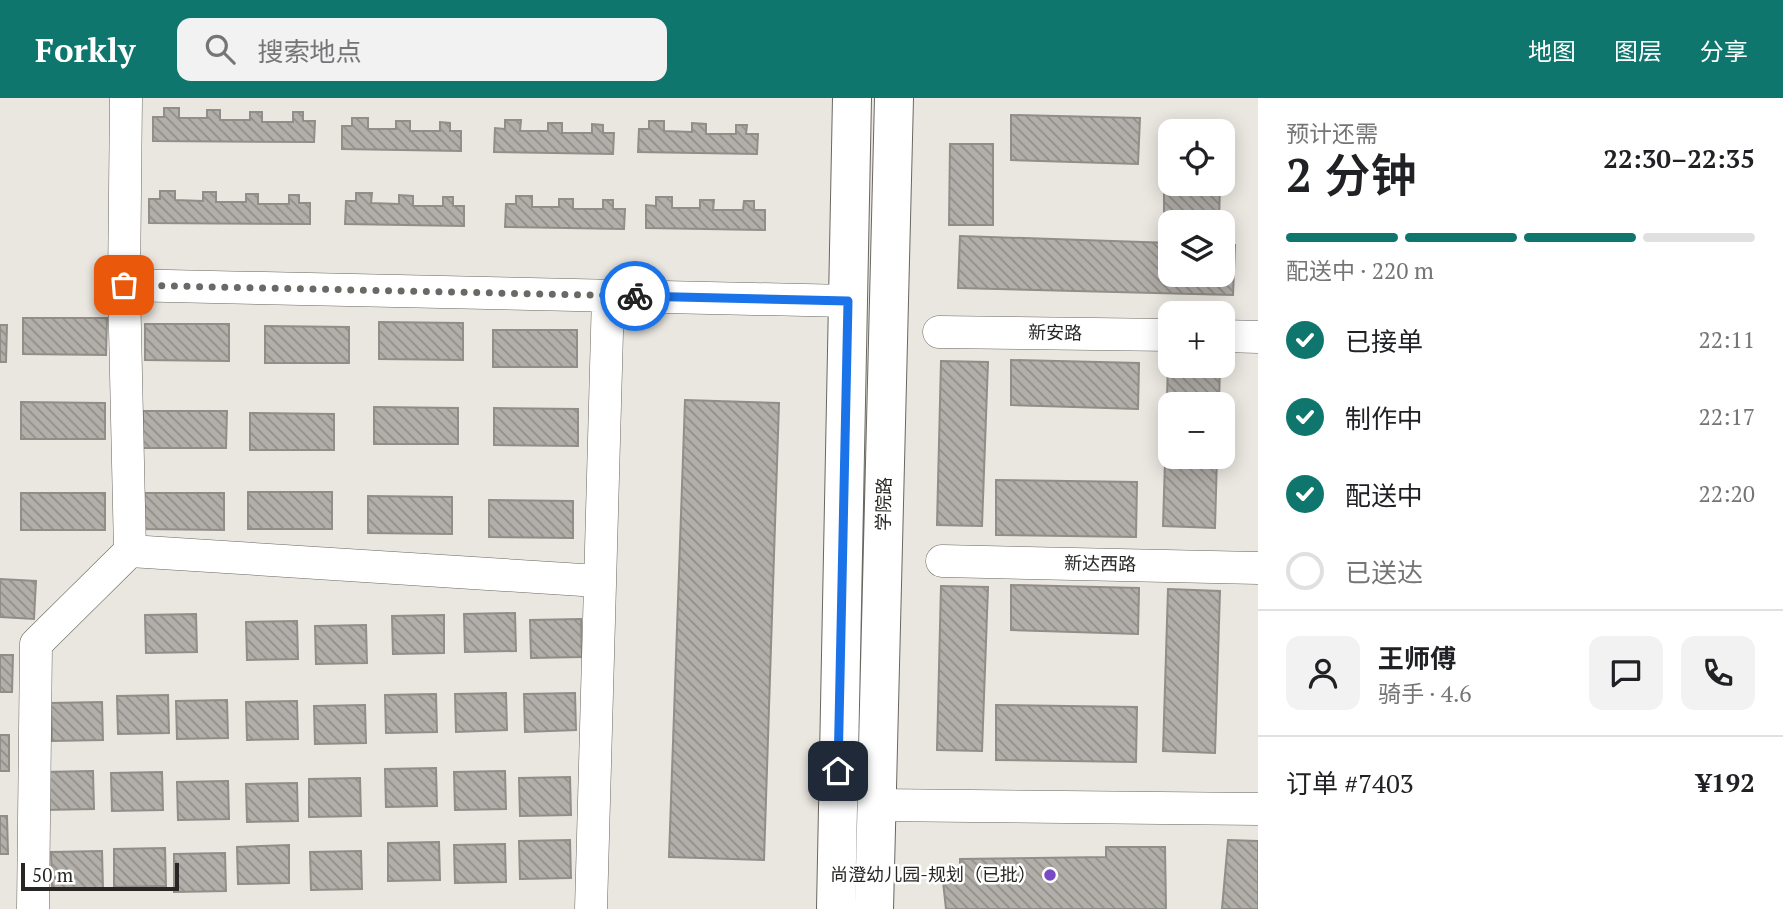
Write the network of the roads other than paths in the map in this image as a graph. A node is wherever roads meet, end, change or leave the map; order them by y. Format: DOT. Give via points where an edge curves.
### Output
graph roads {
  1 [pos="126,98"];
  2 [pos="852,98"];
  3 [pos="894,98"];
  4 [pos="124,285"];
  5 [pos="608,296"];
  6 [pos="848,301"];
  7 [pos="939,331"];
  8 [pos="1158,335"];
  9 [pos="1235,336"];
  10 [pos="1258,337"];
  11 [pos="130,551"];
  12 [pos="942,561"];
  13 [pos="1258,568"];
  14 [pos="598,580"];
  15 [pos="877,805"];
  16 [pos="1258,809"];
  17 [pos="33,909"];
  18 [pos="591,909"];
  19 [pos="836,909"];
  20 [pos="874,909"];
  1 -- 4 [label="street"];
  2 -- 6 [label="main road"];
  3 -- 15 [label="main road, 学院路"];
  4 -- 5 [label="street"];
  4 -- 11 [label="street"];
  5 -- 6 [label="street"];
  5 -- 14 [label="street"];
  6 -- 19 [label="main road"];
  7 -- 8 [label="street, 新安路"];
  9 -- 10 [label="street"];
  11 -- 14 [label="street"];
  11 -- 17 [label="street" via="36,644"];
  12 -- 13 [label="street, 新达西路"];
  14 -- 18 [label="street"];
  15 -- 16 [label="street"];
  15 -- 20 [label="main road, 学院路"];
}
